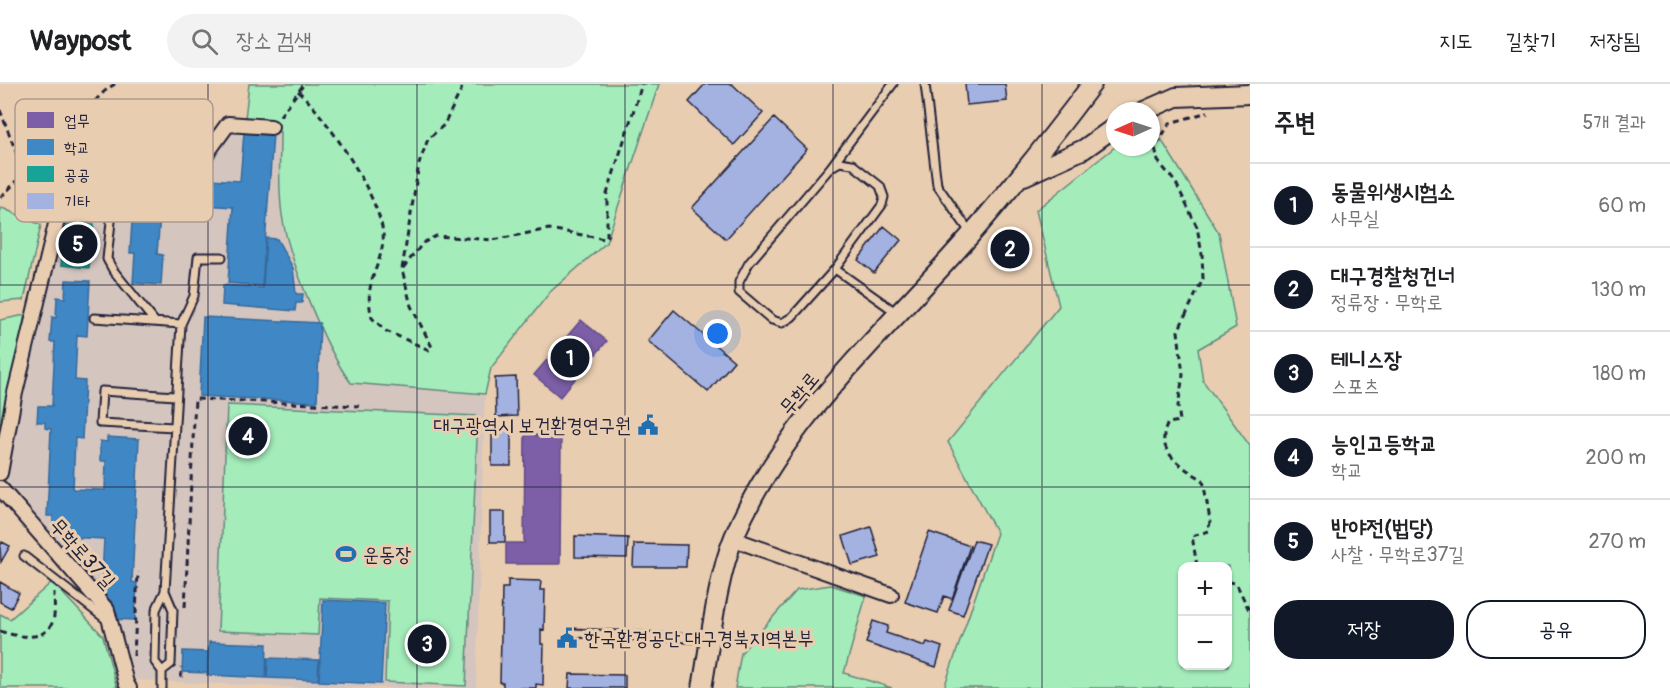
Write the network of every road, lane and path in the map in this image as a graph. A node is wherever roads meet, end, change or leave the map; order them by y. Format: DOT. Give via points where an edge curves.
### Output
graph roads {
  1 [pos="115,84"];
  2 [pos="304,84"];
  3 [pos="464,84"];
  4 [pos="642,84"];
  5 [pos="893,84"];
  6 [pos="925,84"];
  7 [pos="1081,85"];
  8 [pos="298,92"];
  9 [pos="1250,94"];
  10 [pos="1229,97"];
  11 [pos="96,99"];
  12 [pos="1160,104"];
  13 [pos="0,110"];
  14 [pos="271,127"];
  15 [pos="1106,133"];
  16 [pos="213,145"];
  17 [pos="15,149"];
  18 [pos="830,168"];
  19 [pos="1022,177"];
  20 [pos="15,183"];
  21 [pos="0,198"];
  22 [pos="56,222"];
  23 [pos="111,222"];
  24 [pos="972,234"];
  25 [pos="222,256"];
  26 [pos="402,269"];
  27 [pos="835,269"];
  28 [pos="899,314"];
  29 [pos="94,318"];
  30 [pos="155,322"];
  31 [pos="181,324"];
  32 [pos="175,396"];
  33 [pos="360,406"];
  34 [pos="174,428"];
  35 [pos="0,473"];
  36 [pos="0,488"];
  37 [pos="733,539"];
  38 [pos="24,556"];
  39 [pos="1196,562"];
  40 [pos="138,572"];
  41 [pos="53,578"];
  42 [pos="1232,583"];
  43 [pos="165,591"];
  44 [pos="891,595"];
  45 [pos="184,609"];
  46 [pos="1250,612"];
  47 [pos="110,622"];
  48 [pos="0,631"];
  49 [pos="574,633"];
  50 [pos="711,639"];
  51 [pos="134,662"];
  52 [pos="182,666"];
  53 [pos="162,671"];
  54 [pos="181,678"];
  55 [pos="129,688"];
  56 [pos="162,688"];
  57 [pos="702,688"];
  1 -- 11 [label="path"];
  2 -- 8 [label="path"];
  3 -- 26 [label="path" via="444,125 428,139 419,164"];
  4 -- 26 [label="path" via="607,195 605,239 549,229 493,240 436,236 423,243"];
  5 -- 18 [label="lane"];
  6 -- 24 [label="lane" via="937,185"];
  7 -- 19 [label="main road, 무학로" via="1063,123"];
  8 -- 14 [label="path"];
  8 -- 26 [label="path" via="322,116 380,212 384,240 370,280 372,318 387,331 432,350 411,306"];
  9 -- 10 [label="main road"];
  10 -- 12 [label="main road" via="1176,97"];
  10 -- 39 [label="path" via="1205,115 1170,123 1155,147 1158,161 1176,183 1197,227 1202,254 1203,279 1178,331 1183,375 1180,421 1168,423 1163,432 1164,445 1174,463 1203,480 1210,520 1209,531 1192,536"];
  13 -- 17 [label="path"];
  14 -- 16 [label="street" via="228,124"];
  15 -- 19 [label="main road, 무학로" via="1084,149"];
  18 -- 27 [label="lane" via="840,162 852,164 880,186 884,197"];
  18 -- 27 [label="lane" via="749,263 739,282 739,292 772,320 782,323"];
  19 -- 24 [label="main road, 무학로"];
  20 -- 21 [label="path"];
  22 -- 35 [label="street" via="14,397"];
  23 -- 30 [label="lane" via="107,259"];
  24 -- 28 [label="main road, 무학로"];
  25 -- 31 [label="lane" via="198,257 195,296"];
  27 -- 28 [label="lane"];
  28 -- 37 [label="main road, 무학로" via="778,454"];
  29 -- 30 [label="lane"];
  30 -- 31 [label="lane"];
  31 -- 32 [label="lane"];
  32 -- 34 [label="lane"];
  32 -- 34 [label="lane" via="102,391 100,423"];
  33 -- 45 [label="path" via="195,399"];
  34 -- 43 [label="lane"];
  36 -- 47 [label="street, 무학로37길" via="107,609"];
  37 -- 44 [label="street"];
  37 -- 50 [label="main road, 무학로"];
  38 -- 41 [label="lane"];
  40 -- 51 [label="path"];
  41 -- 47 [label="lane"];
  41 -- 48 [label="path" via="54,617 48,627 29,638"];
  42 -- 46 [label="path" via="1236,583"];
  43 -- 53 [label="lane" via="156,610 155,662"];
  43 -- 53 [label="lane" via="173,610 171,664"];
  47 -- 55 [label="street, 무학로37길"];
  49 -- 50 [label="lane"];
  50 -- 57 [label="main road, 무학로"];
  52 -- 54 [label="path"];
  53 -- 56 [label="lane"];
}
